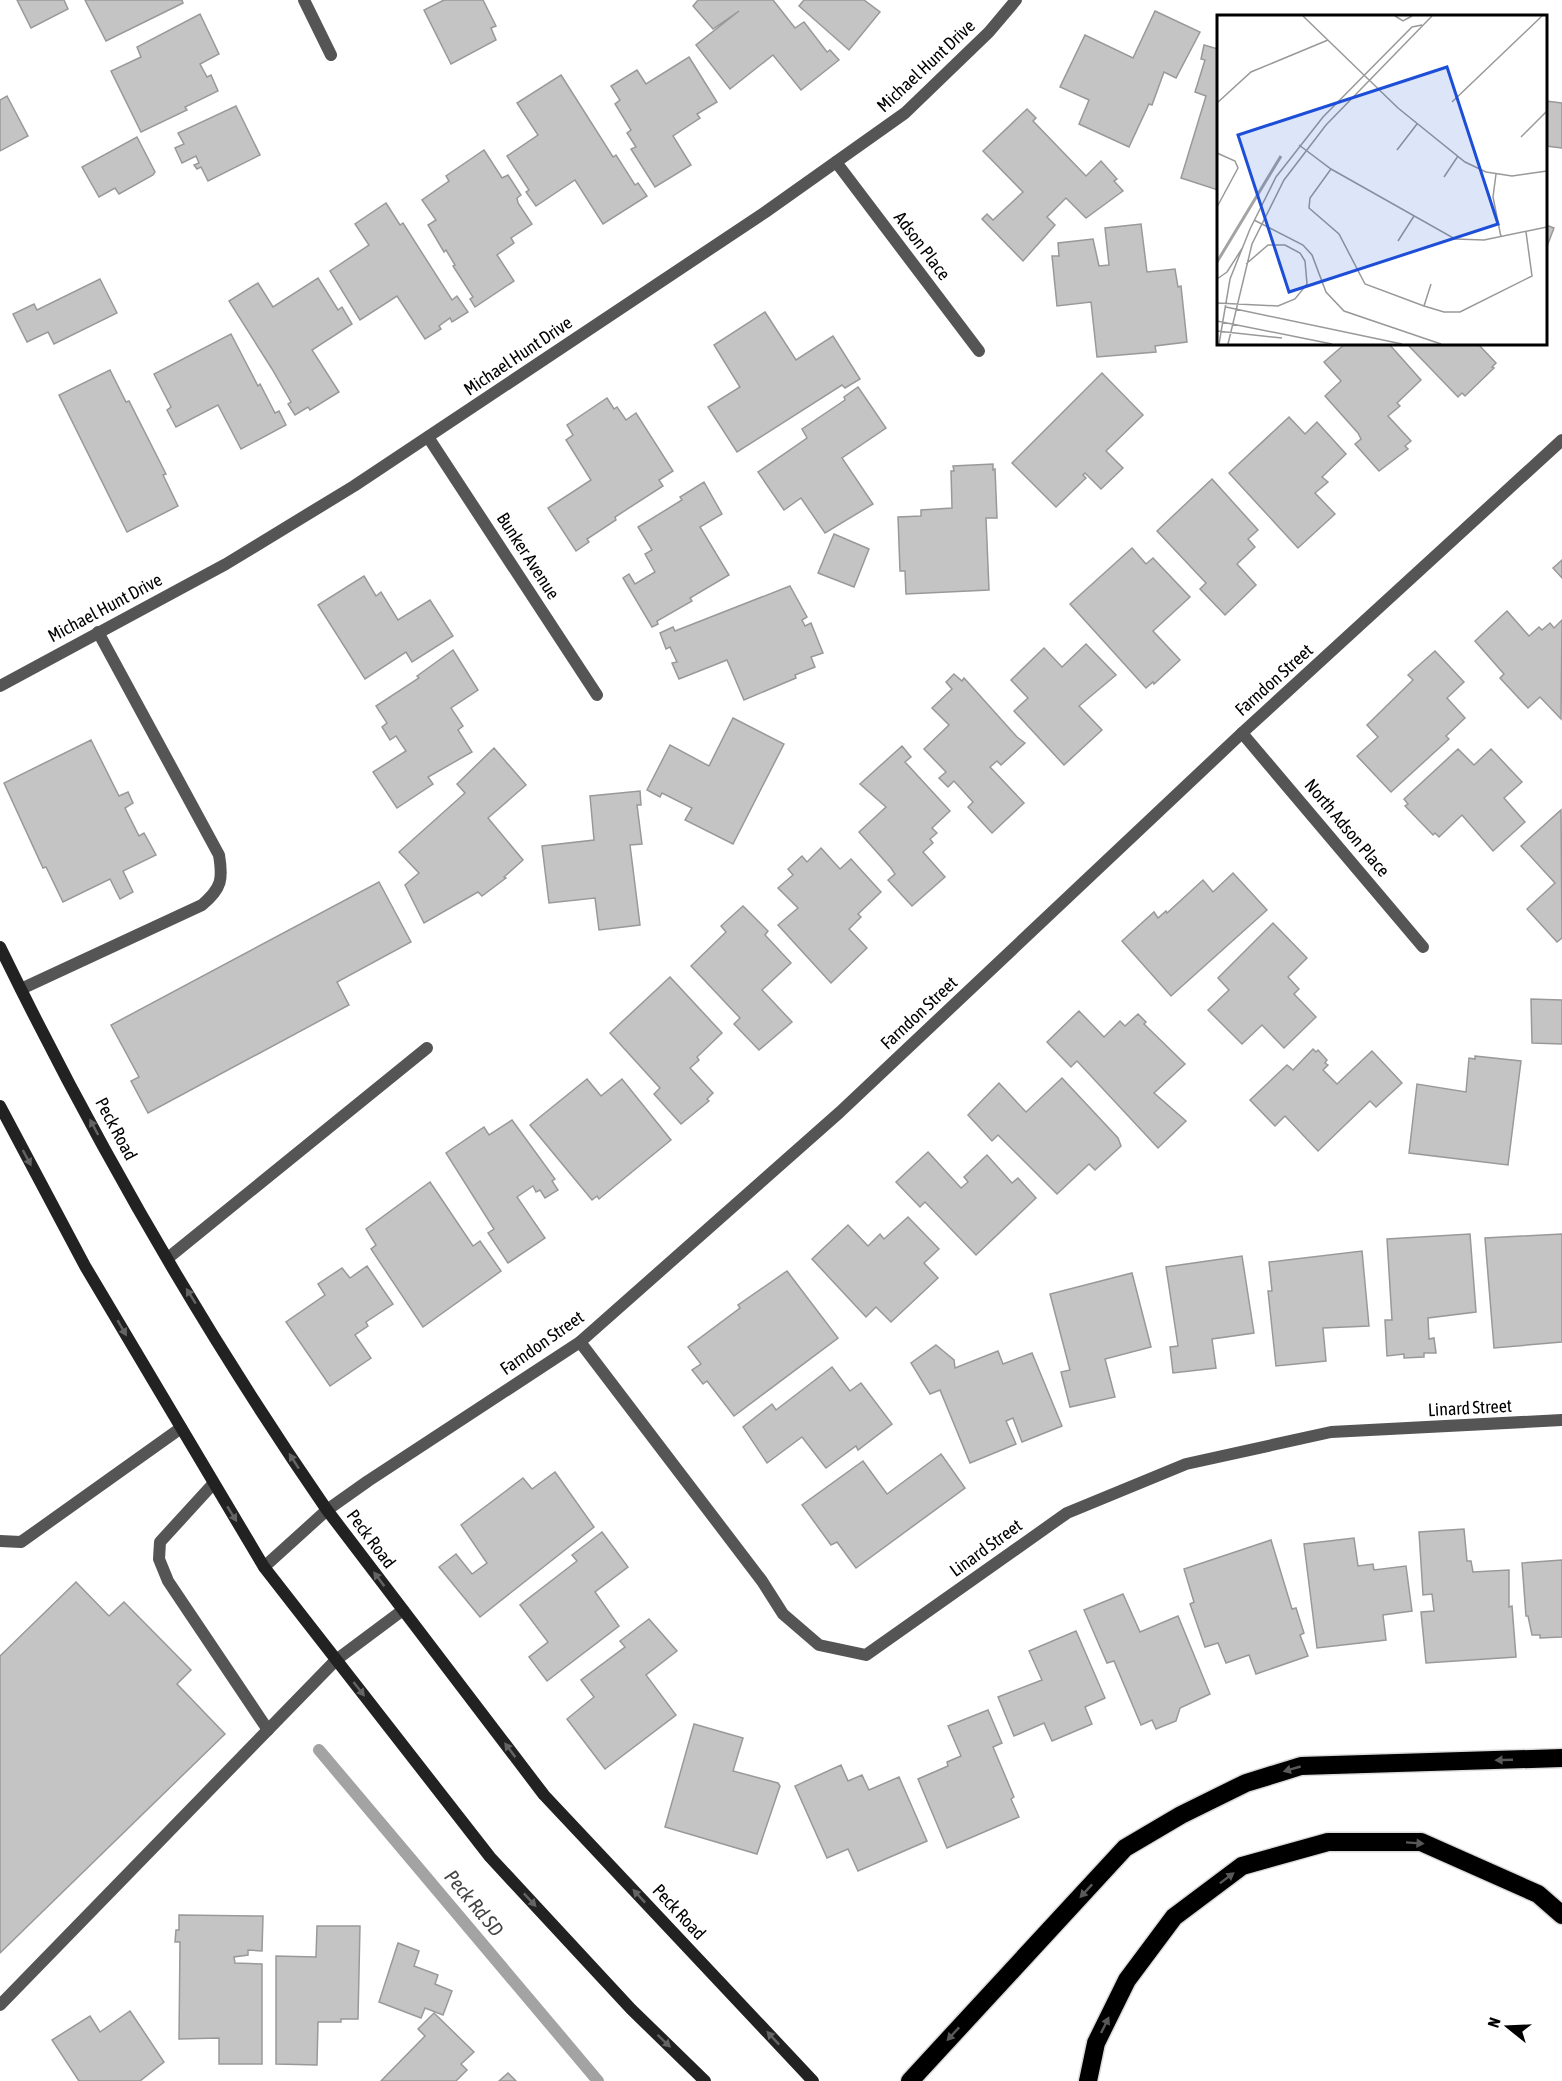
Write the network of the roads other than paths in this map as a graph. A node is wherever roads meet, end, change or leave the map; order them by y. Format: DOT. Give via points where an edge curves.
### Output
graph roads {
  1 [pos="304,0"];
  2 [pos="1016,0"];
  3 [pos="331,55"];
  4 [pos="836,162"];
  5 [pos="979,351"];
  6 [pos="428,437"];
  7 [pos="1562,440"];
  8 [pos="98,632"];
  9 [pos="0,686"];
  10 [pos="597,695"];
  11 [pos="1242,733"];
  12 [pos="0,947"];
  13 [pos="1423,947"];
  14 [pos="21,989"];
  15 [pos="427,1048"];
  16 [pos="2,1113"];
  17 [pos="168,1258"];
  18 [pos="580,1342"];
  19 [pos="1562,1420"];
  20 [pos="181,1428"];
  21 [pos="213,1484"];
  22 [pos="327,1510"];
  23 [pos="0,1541"];
  24 [pos="264,1567"];
  25 [pos="403,1610"];
  26 [pos="336,1660"];
  27 [pos="268,1730"];
  28 [pos="1562,1758"];
  29 [pos="1562,1915"];
  30 [pos="0,2005"];
  31 [pos="705,2081"];
  32 [pos="813,2081"];
  33 [pos="910,2081"];
  34 [pos="1088,2081"];
  1 -- 3 [label="street"];
  2 -- 4 [label="street, Michael Hunt Drive" via="989,32 905,113"];
  4 -- 5 [label="street, Adson Place"];
  4 -- 6 [label="street, Michael Hunt Drive"];
  6 -- 8 [label="street, Michael Hunt Drive" via="226,564"];
  6 -- 10 [label="street, Bunker Avenue"];
  7 -- 11 [label="street, Farndon Street"];
  8 -- 9 [label="street, Michael Hunt Drive"];
  8 -- 14 [label="street" via="219,855 222,876 215,894 202,905"];
  11 -- 13 [label="street, North Adson Place"];
  11 -- 18 [label="street, Farndon Street" via="840,1112"];
  12 -- 14 [label="main road, Peck Road"];
  17 -- 14 [label="main road, Peck Road, one-way"];
  15 -- 17 [label="street"];
  16 -- 20 [label="main road, one-way" via="85,1266"];
  22 -- 17 [label="main road, Peck Road, one-way"];
  18 -- 19 [label="street, Linard Street" via="783,1614 819,1645 866,1655 1067,1513 1186,1464 1331,1432"];
  18 -- 22 [label="street, Farndon Street"];
  20 -- 21 [label="main road"];
  20 -- 23 [label="street" via="21,1542"];
  21 -- 24 [label="main road, one-way"];
  21 -- 27 [label="street" via="160,1542 159,1559 168,1581"];
  22 -- 24 [label="street, Farndon Street"];
  25 -- 22 [label="main road, Peck Road, one-way"];
  24 -- 26 [label="main road"];
  25 -- 26 [label="street"];
  32 -- 25 [label="main road, Peck Road, one-way" via="544,1795"];
  26 -- 27 [label="street"];
  26 -- 31 [label="main road, one-way" via="490,1857 631,2009"];
  27 -- 30 [label="street"];
  28 -- 33 [label="highway, one-way" via="1300,1766 1246,1783 1180,1815 1125,1848"];
  34 -- 29 [label="highway, one-way" via="1096,2043 1127,1980 1174,1917 1242,1866 1328,1842 1421,1842 1538,1894"];
}
